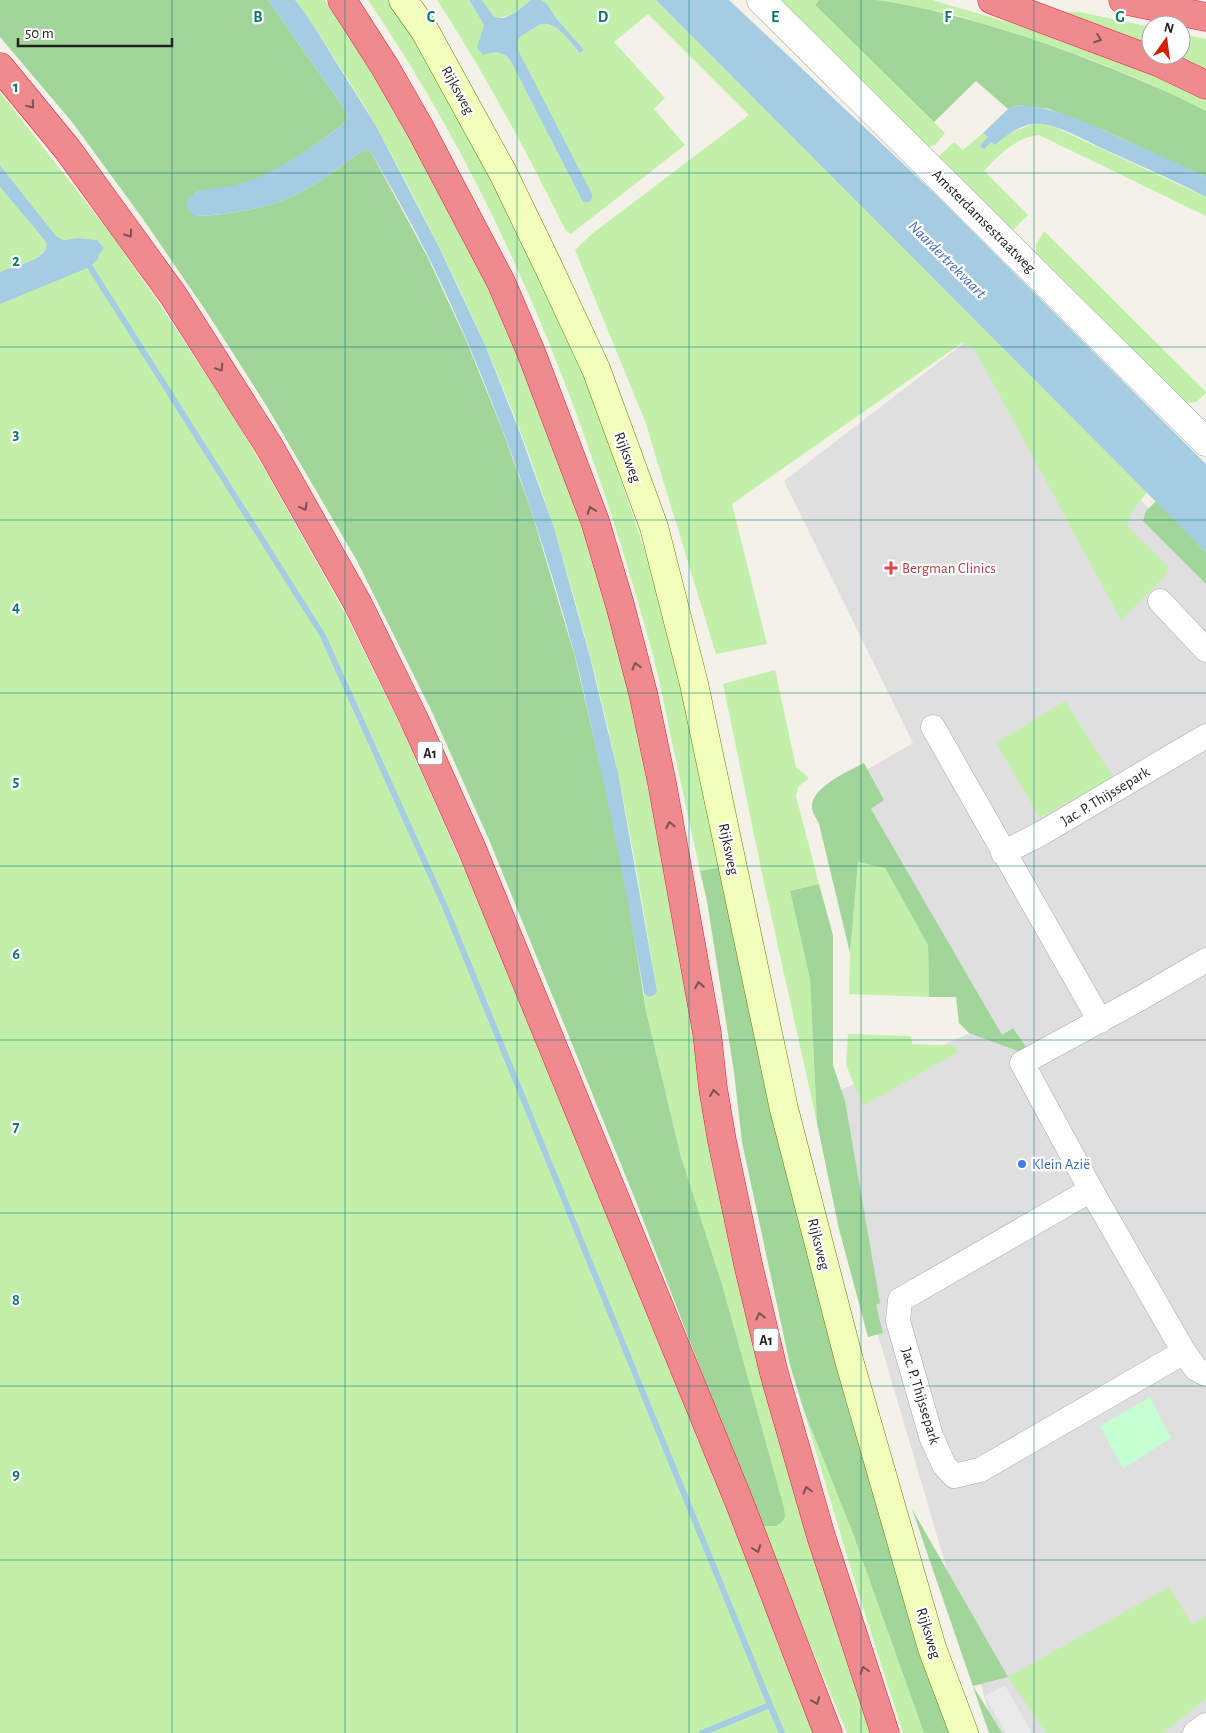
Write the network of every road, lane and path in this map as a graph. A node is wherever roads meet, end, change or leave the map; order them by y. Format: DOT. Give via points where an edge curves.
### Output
graph roads {
  1 [pos="342,0"];
  2 [pos="403,0"];
  3 [pos="761,0"];
  4 [pos="992,0"];
  5 [pos="1123,0"];
  6 [pos="1206,17"];
  7 [pos="0,67"];
  8 [pos="1206,85"];
  9 [pos="1206,442"];
  10 [pos="1160,601"];
  11 [pos="1206,650"];
  12 [pos="933,727"];
  13 [pos="1206,736"];
  14 [pos="1003,853"];
  15 [pos="1206,960"];
  16 [pos="1100,1021"];
  17 [pos="1091,1190"];
  18 [pos="1184,1352"];
  19 [pos="1206,1374"];
  20 [pos="1206,1725"];
  21 [pos="828,1733"];
  22 [pos="885,1733"];
  23 [pos="964,1733"];
  24 [pos="1195,1733"];
  22 -- 1 [label="highway, A1, one-way" via="821,1536 765,1337 722,1141 708,1033 645,702 595,521 501,282 421,130"];
  2 -- 23 [label="main road, Rijksweg" via="425,31 499,164 548,266 596,369 654,527 694,684 784,1109 846,1351 932,1648"];
  3 -- 9 [label="street, Amsterdamsestraatweg"];
  4 -- 8 [label="highway, one-way" via="1160,63"];
  5 -- 6 [label="highway"];
  7 -- 21 [label="highway, A1, one-way" via="68,150 173,295 269,446 358,604 472,849 740,1504"];
  10 -- 11 [label="street"];
  12 -- 14 [label="street"];
  13 -- 14 [label="street, Jac. P. Thijssepark"];
  14 -- 16 [label="street"];
  15 -- 16 [label="street"];
  16 -- 17 [label="street" via="1022,1063"];
  17 -- 18 [label="street"];
  17 -- 18 [label="street, Jac. P. Thijssepark" via="900,1300 898,1321 931,1436 944,1465 954,1476 980,1470"];
  18 -- 19 [label="street" via="1196,1369"];
  20 -- 24 [label="street"];
}
